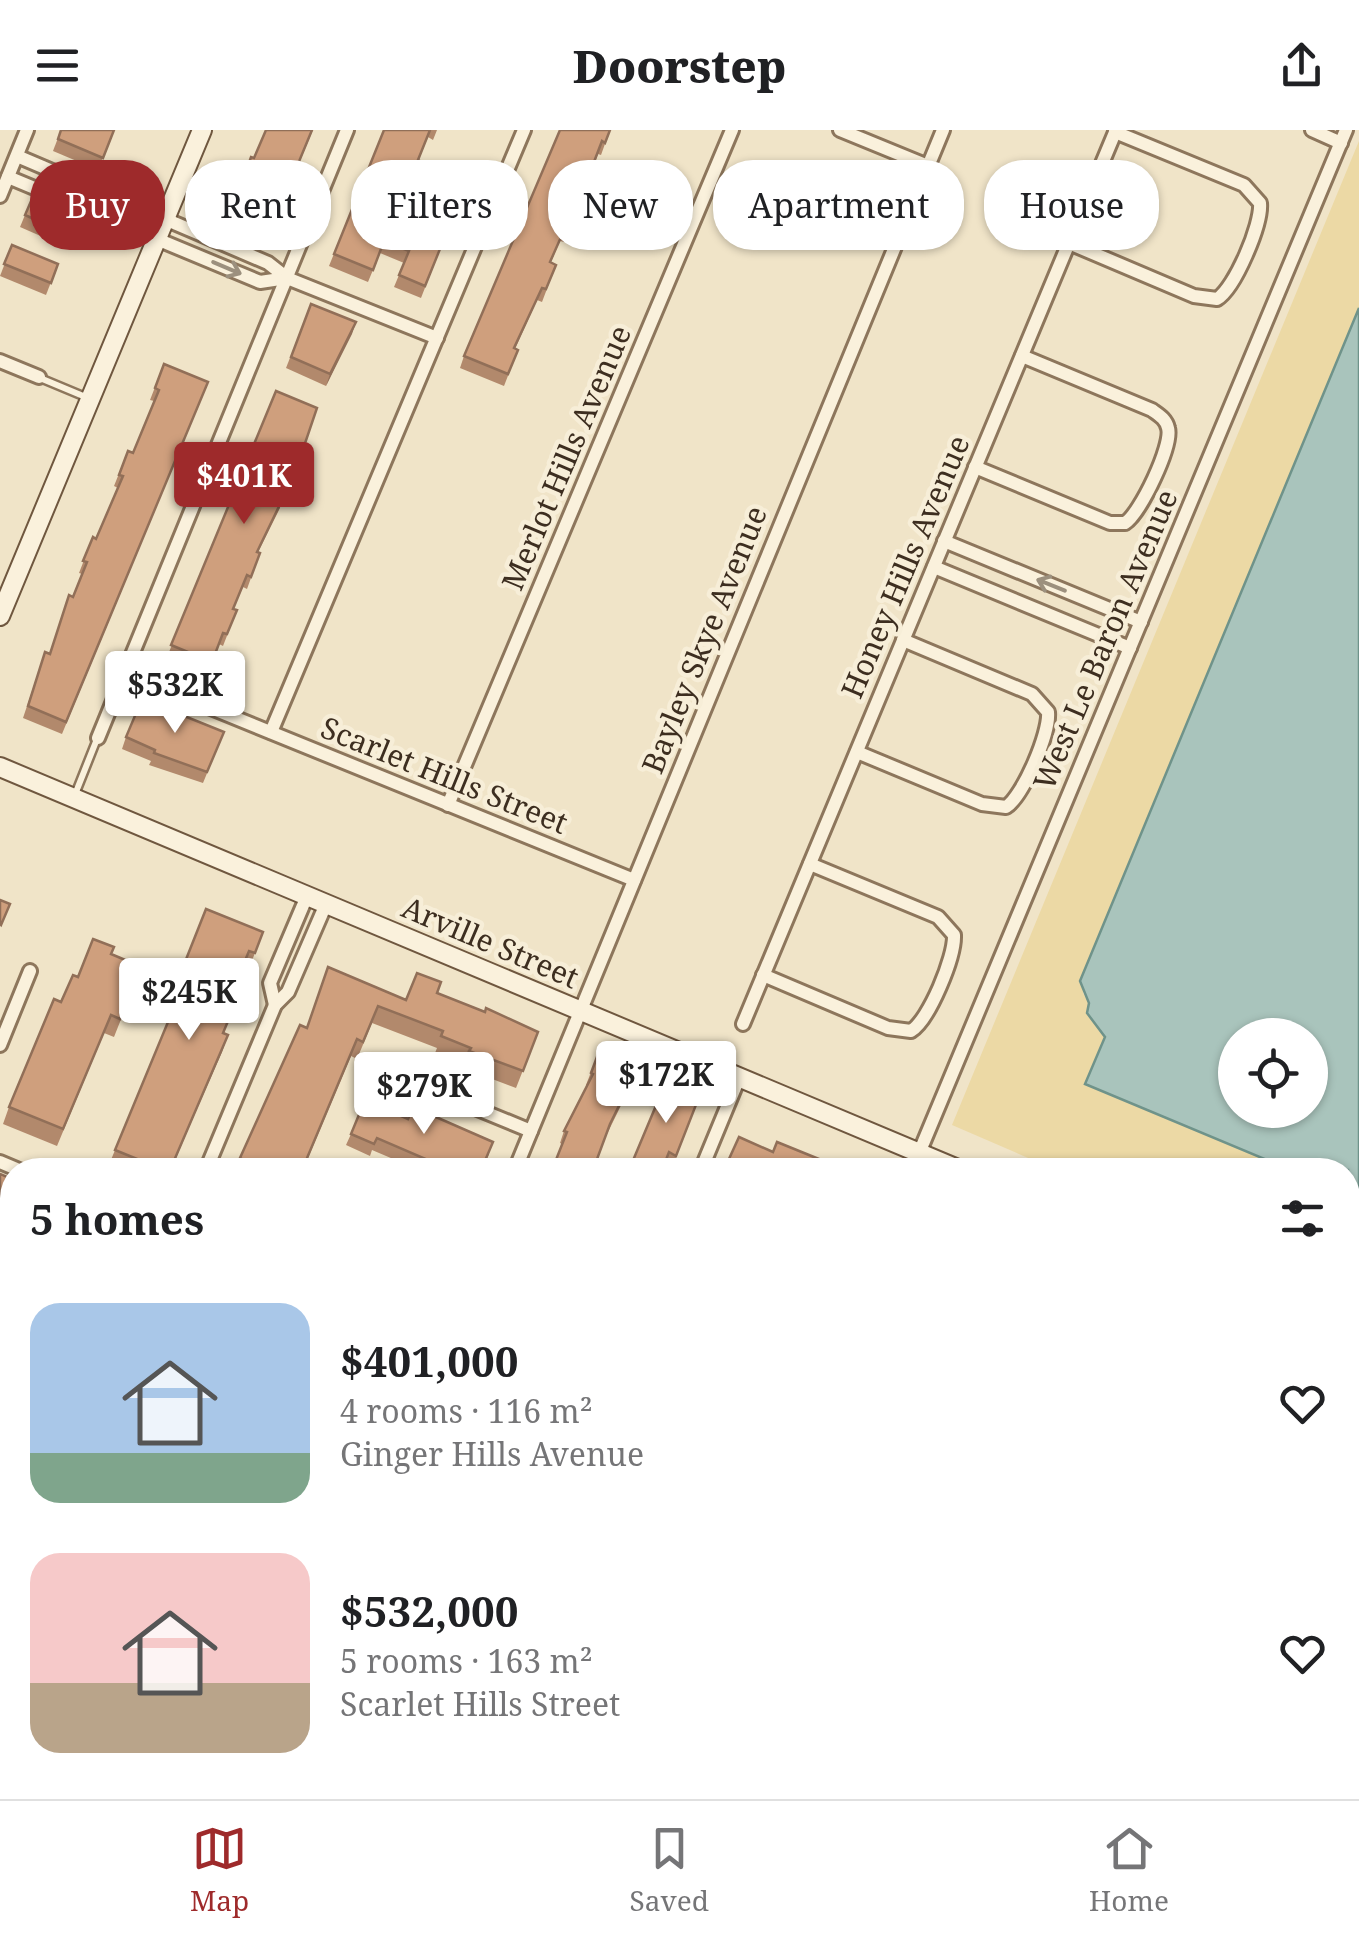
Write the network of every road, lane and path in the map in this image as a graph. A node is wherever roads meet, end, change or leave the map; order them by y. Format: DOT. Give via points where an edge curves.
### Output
graph roads {
  1 [pos="27,130"];
  2 [pos="202,130"];
  3 [pos="348,130"];
  4 [pos="524,130"];
  5 [pos="732,130"];
  6 [pos="840,130"];
  7 [pos="943,130"];
  8 [pos="1312,130"];
  9 [pos="1116,131"];
  10 [pos="1344,136"];
  11 [pos="17,156"];
  12 [pos="913,160"];
  13 [pos="930,160"];
  14 [pos="1104,160"];
  15 [pos="30,161"];
  16 [pos="8,177"];
  17 [pos="30,186"];
  18 [pos="0,196"];
  19 [pos="165,219"];
  20 [pos="165,242"];
  21 [pos="152,250"];
  22 [pos="893,250"];
  23 [pos="1066,250"];
  24 [pos="1083,250"];
  25 [pos="287,278"];
  26 [pos="438,338"];
  27 [pos="1022,356"];
  28 [pos="0,362"];
  29 [pos="39,377"];
  30 [pos="90,399"];
  31 [pos="975,468"];
  32 [pos="944,541"];
  33 [pos="934,567"];
  34 [pos="0,616"];
  35 [pos="1141,622"];
  36 [pos="903,640"];
  37 [pos="1130,648"];
  38 [pos="125,672"];
  39 [pos="271,732"];
  40 [pos="98,738"];
  41 [pos="856,752"];
  42 [pos="0,768"];
  43 [pos="73,798"];
  44 [pos="448,804"];
  45 [pos="810,864"];
  46 [pos="634,880"];
  47 [pos="307,896"];
  48 [pos="326,904"];
  49 [pos="30,970"];
  50 [pos="763,976"];
  51 [pos="275,1005"];
  52 [pos="580,1011"];
  53 [pos="743,1024"];
  54 [pos="0,1044"];
  55 [pos="397,1076"];
  56 [pos="740,1078"];
  57 [pos="531,1131"];
  58 [pos="211,1158"];
  59 [pos="519,1158"];
  60 [pos="706,1158"];
  61 [pos="908,1158"];
  62 [pos="918,1158"];
  1 -- 11 [label="street"];
  2 -- 19 [label="street"];
  3 -- 25 [label="street"];
  4 -- 26 [label="street"];
  5 -- 44 [label="street, Merlot Hills Avenue"];
  6 -- 12 [label="street"];
  7 -- 13 [label="street, Bayley Skye Avenue"];
  8 -- 10 [label="street"];
  9 -- 14 [label="street, Honey Hills Avenue"];
  9 -- 24 [label="street" via="1244,186 1259,200 1259,220 1228,290 1217,298 1194,296"];
  10 -- 35 [label="street, West Le Baron Avenue"];
  11 -- 15 [label="street"];
  11 -- 16 [label="street"];
  16 -- 17 [label="street"];
  16 -- 18 [label="street"];
  19 -- 25 [label="street" via="268,263"];
  20 -- 25 [label="street, one-way" via="260,282"];
  21 -- 30 [label="street"];
  22 -- 46 [label="street, Bayley Skye Avenue"];
  23 -- 27 [label="street, Honey Hills Avenue"];
  25 -- 26 [label="street"];
  25 -- 38 [label="street"];
  26 -- 39 [label="street"];
  27 -- 31 [label="street, Honey Hills Avenue"];
  27 -- 31 [label="street" via="1152,410 1167,425 1167,444 1141,508 1126,523 1102,521"];
  28 -- 29 [label="street"];
  29 -- 30 [label="lane"];
  30 -- 34 [label="street"];
  31 -- 32 [label="street, Honey Hills Avenue"];
  32 -- 33 [label="street, Honey Hills Avenue"];
  35 -- 32 [label="street, one-way"];
  33 -- 36 [label="street, Honey Hills Avenue"];
  33 -- 37 [label="street"];
  35 -- 37 [label="street, West Le Baron Avenue"];
  36 -- 41 [label="street, Honey Hills Avenue"];
  36 -- 41 [label="street" via="1032,694 1047,709 1047,728 1021,791 1006,807 982,804"];
  37 -- 62 [label="street, West Le Baron Avenue"];
  38 -- 39 [label="street, Scarlet Hills Street"];
  38 -- 40 [label="street"];
  39 -- 44 [label="street, Scarlet Hills Street"];
  40 -- 43 [label="lane"];
  41 -- 45 [label="street, Honey Hills Avenue"];
  42 -- 43 [label="street, Arville Street"];
  43 -- 47 [label="street, Arville Street"];
  44 -- 46 [label="street, Scarlet Hills Street"];
  45 -- 50 [label="street, Honey Hills Avenue"];
  45 -- 50 [label="street" via="938,918 952,932 953,952 922,1022 911,1030 888,1028"];
  46 -- 52 [label="street, Bayley Skye Avenue"];
  47 -- 48 [label="street, Arville Street"];
  47 -- 51 [label="street" via="270,983"];
  48 -- 51 [label="street" via="288,992"];
  48 -- 52 [label="street, Arville Street"];
  49 -- 54 [label="street"];
  50 -- 53 [label="street, Honey Hills Avenue"];
  51 -- 58 [label="street"];
  52 -- 56 [label="street, Arville Street"];
  52 -- 57 [label="street, Bayley Skye Avenue"];
  55 -- 57 [label="street"];
  56 -- 60 [label="street"];
  56 -- 61 [label="street, Arville Street"];
  57 -- 59 [label="street, Bayley Skye Avenue"];
}
